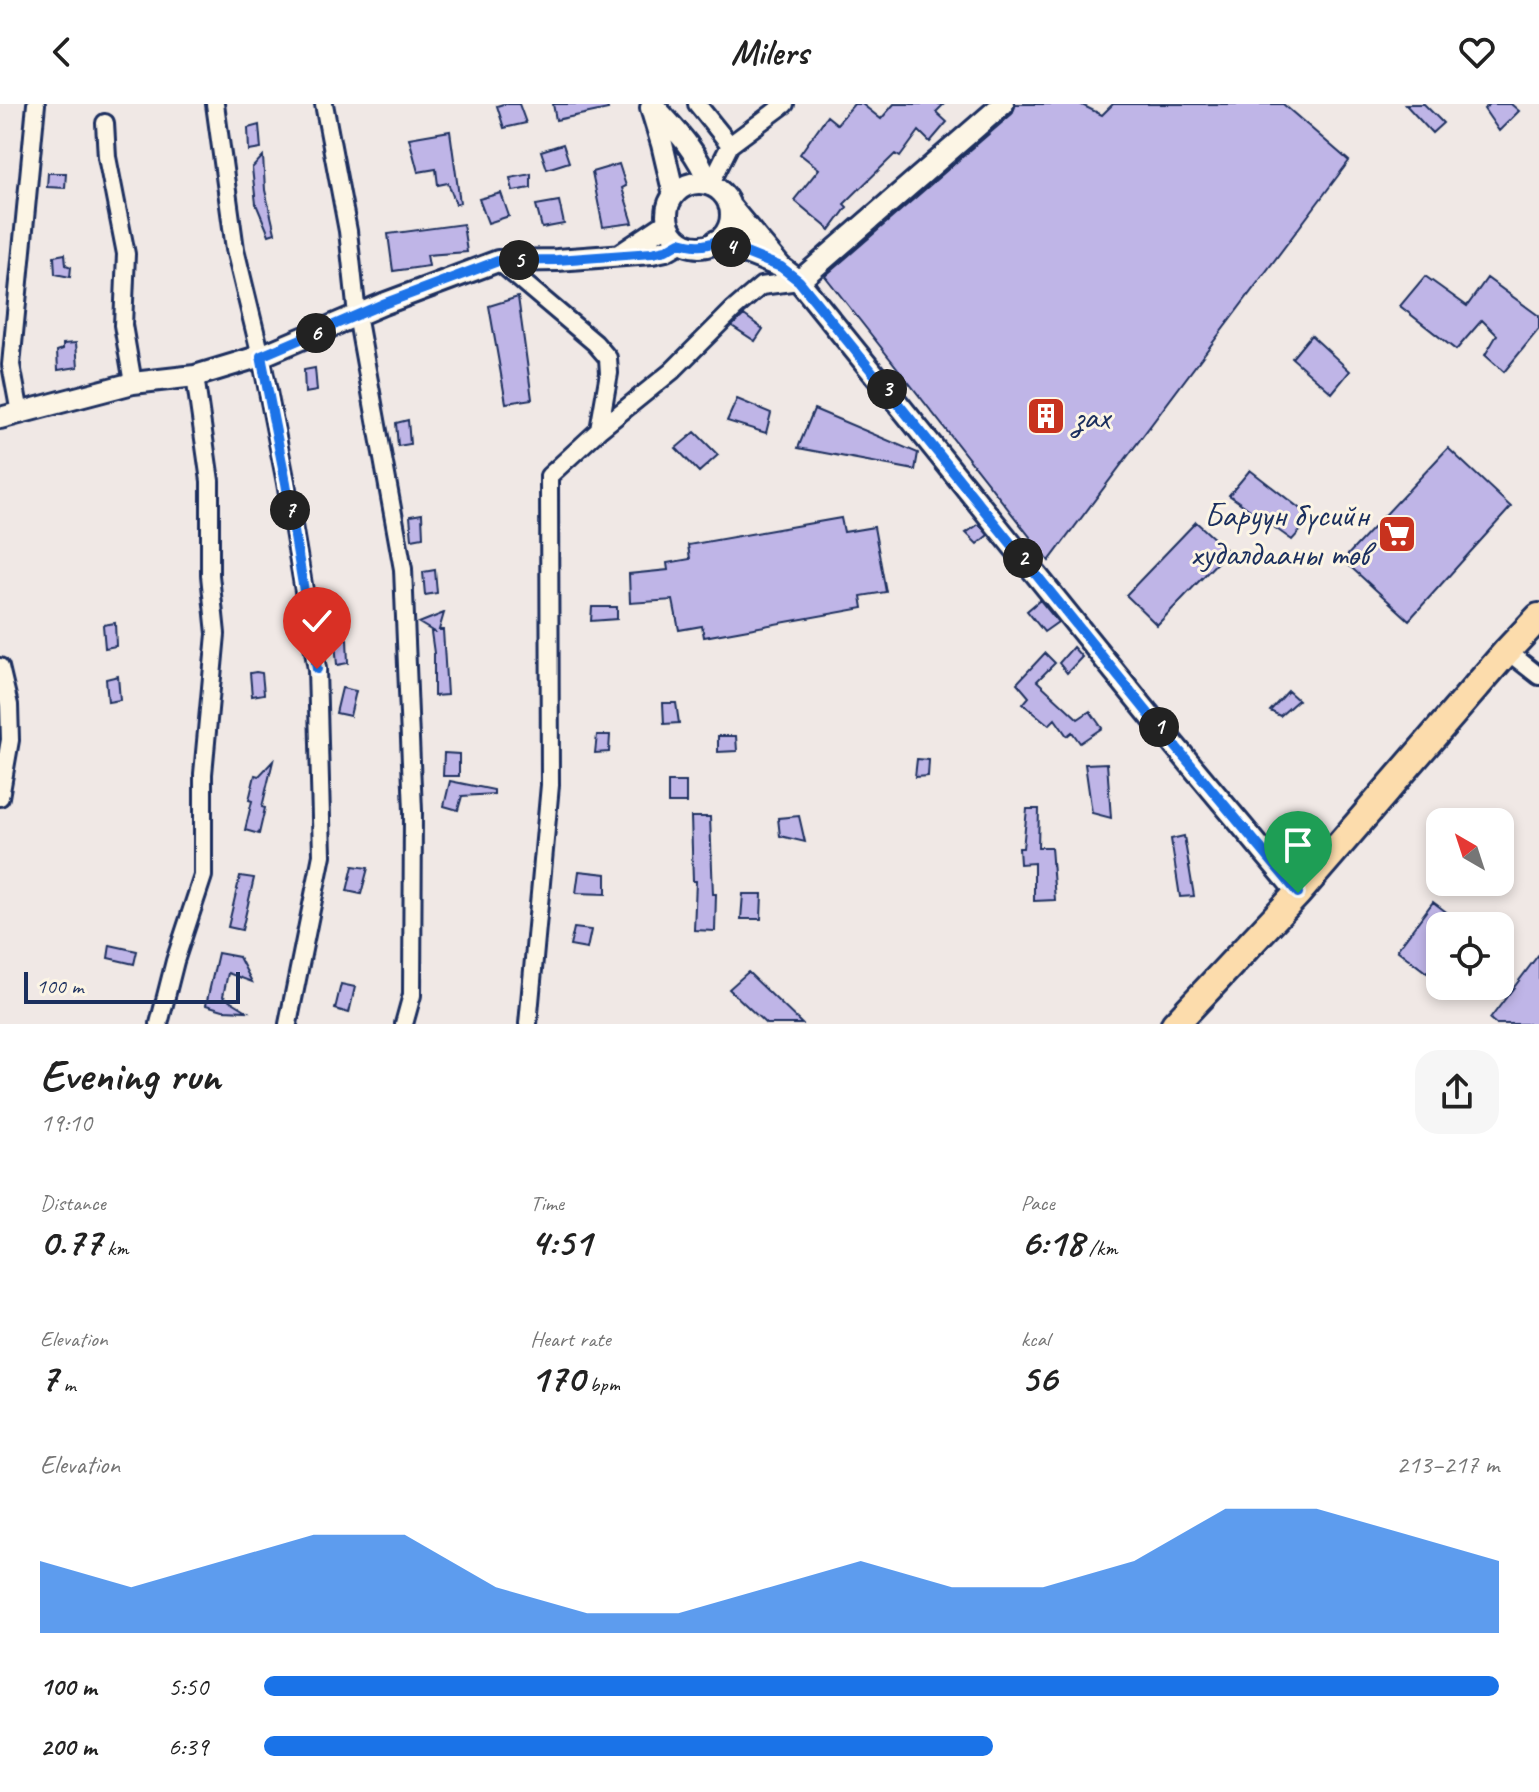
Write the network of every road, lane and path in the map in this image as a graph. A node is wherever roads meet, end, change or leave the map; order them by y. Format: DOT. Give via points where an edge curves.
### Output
graph roads {
  1 [pos="36,104"];
  2 [pos="215,104"];
  3 [pos="324,104"];
  4 [pos="651,104"];
  5 [pos="697,104"];
  6 [pos="785,104"];
  7 [pos="1003,104"];
  8 [pos="105,123"];
  9 [pos="730,145"];
  10 [pos="710,185"];
  11 [pos="674,195"];
  12 [pos="729,205"];
  13 [pos="668,223"];
  14 [pos="716,241"];
  15 [pos="680,242"];
  16 [pos="620,255"];
  17 [pos="498,261"];
  18 [pos="781,267"];
  19 [pos="799,281"];
  20 [pos="357,315"];
  21 [pos="261,356"];
  22 [pos="195,376"];
  23 [pos="133,383"];
  24 [pos="10,415"];
  25 [pos="599,430"];
  26 [pos="1539,617"];
  27 [pos="1507,651"];
  28 [pos="0,667"];
  29 [pos="1539,676"];
  30 [pos="0,797"];
  31 [pos="1298,893"];
  32 [pos="159,1024"];
  33 [pos="288,1024"];
  34 [pos="404,1024"];
  35 [pos="528,1024"];
  36 [pos="1175,1024"];
  1 -- 24 [label="street"];
  2 -- 21 [label="street" via="235,249"];
  3 -- 20 [label="street" via="348,231"];
  4 -- 10 [label="street" via="702,164"];
  4 -- 11 [label="street"];
  5 -- 9 [label="street"];
  6 -- 9 [label="street"];
  7 -- 19 [label="street"];
  8 -- 23 [label="street" via="126,254 123,325"];
  9 -- 10 [label="street"];
  10 -- 11 [label="street" via="690,184"];
  10 -- 12 [label="street"];
  11 -- 13 [label="street"];
  12 -- 14 [label="street" via="728,225"];
  12 -- 18 [label="street"];
  13 -- 15 [label="street"];
  13 -- 16 [label="street"];
  14 -- 15 [label="street" via="697,246"];
  14 -- 18 [label="street"];
  15 -- 16 [label="street" via="666,250"];
  16 -- 17 [label="street"];
  17 -- 20 [label="street"];
  17 -- 25 [label="street" via="608,358"];
  18 -- 19 [label="street"];
  19 -- 25 [label="street" via="761,286 672,371"];
  19 -- 31 [label="street"];
  20 -- 21 [label="street"];
  20 -- 34 [label="street" via="403,569 413,811 412,995"];
  21 -- 22 [label="street"];
  21 -- 33 [label="street" via="317,669 322,855"];
  22 -- 23 [label="street"];
  22 -- 32 [label="street" via="210,481 216,634 203,774 203,876"];
  23 -- 24 [label="street"];
  25 -- 35 [label="street" via="549,476 550,785"];
  26 -- 27 [label="highway"];
  27 -- 29 [label="street"];
  27 -- 31 [label="highway"];
  28 -- 30 [label="street" via="10,740"];
  31 -- 36 [label="highway"];
}
